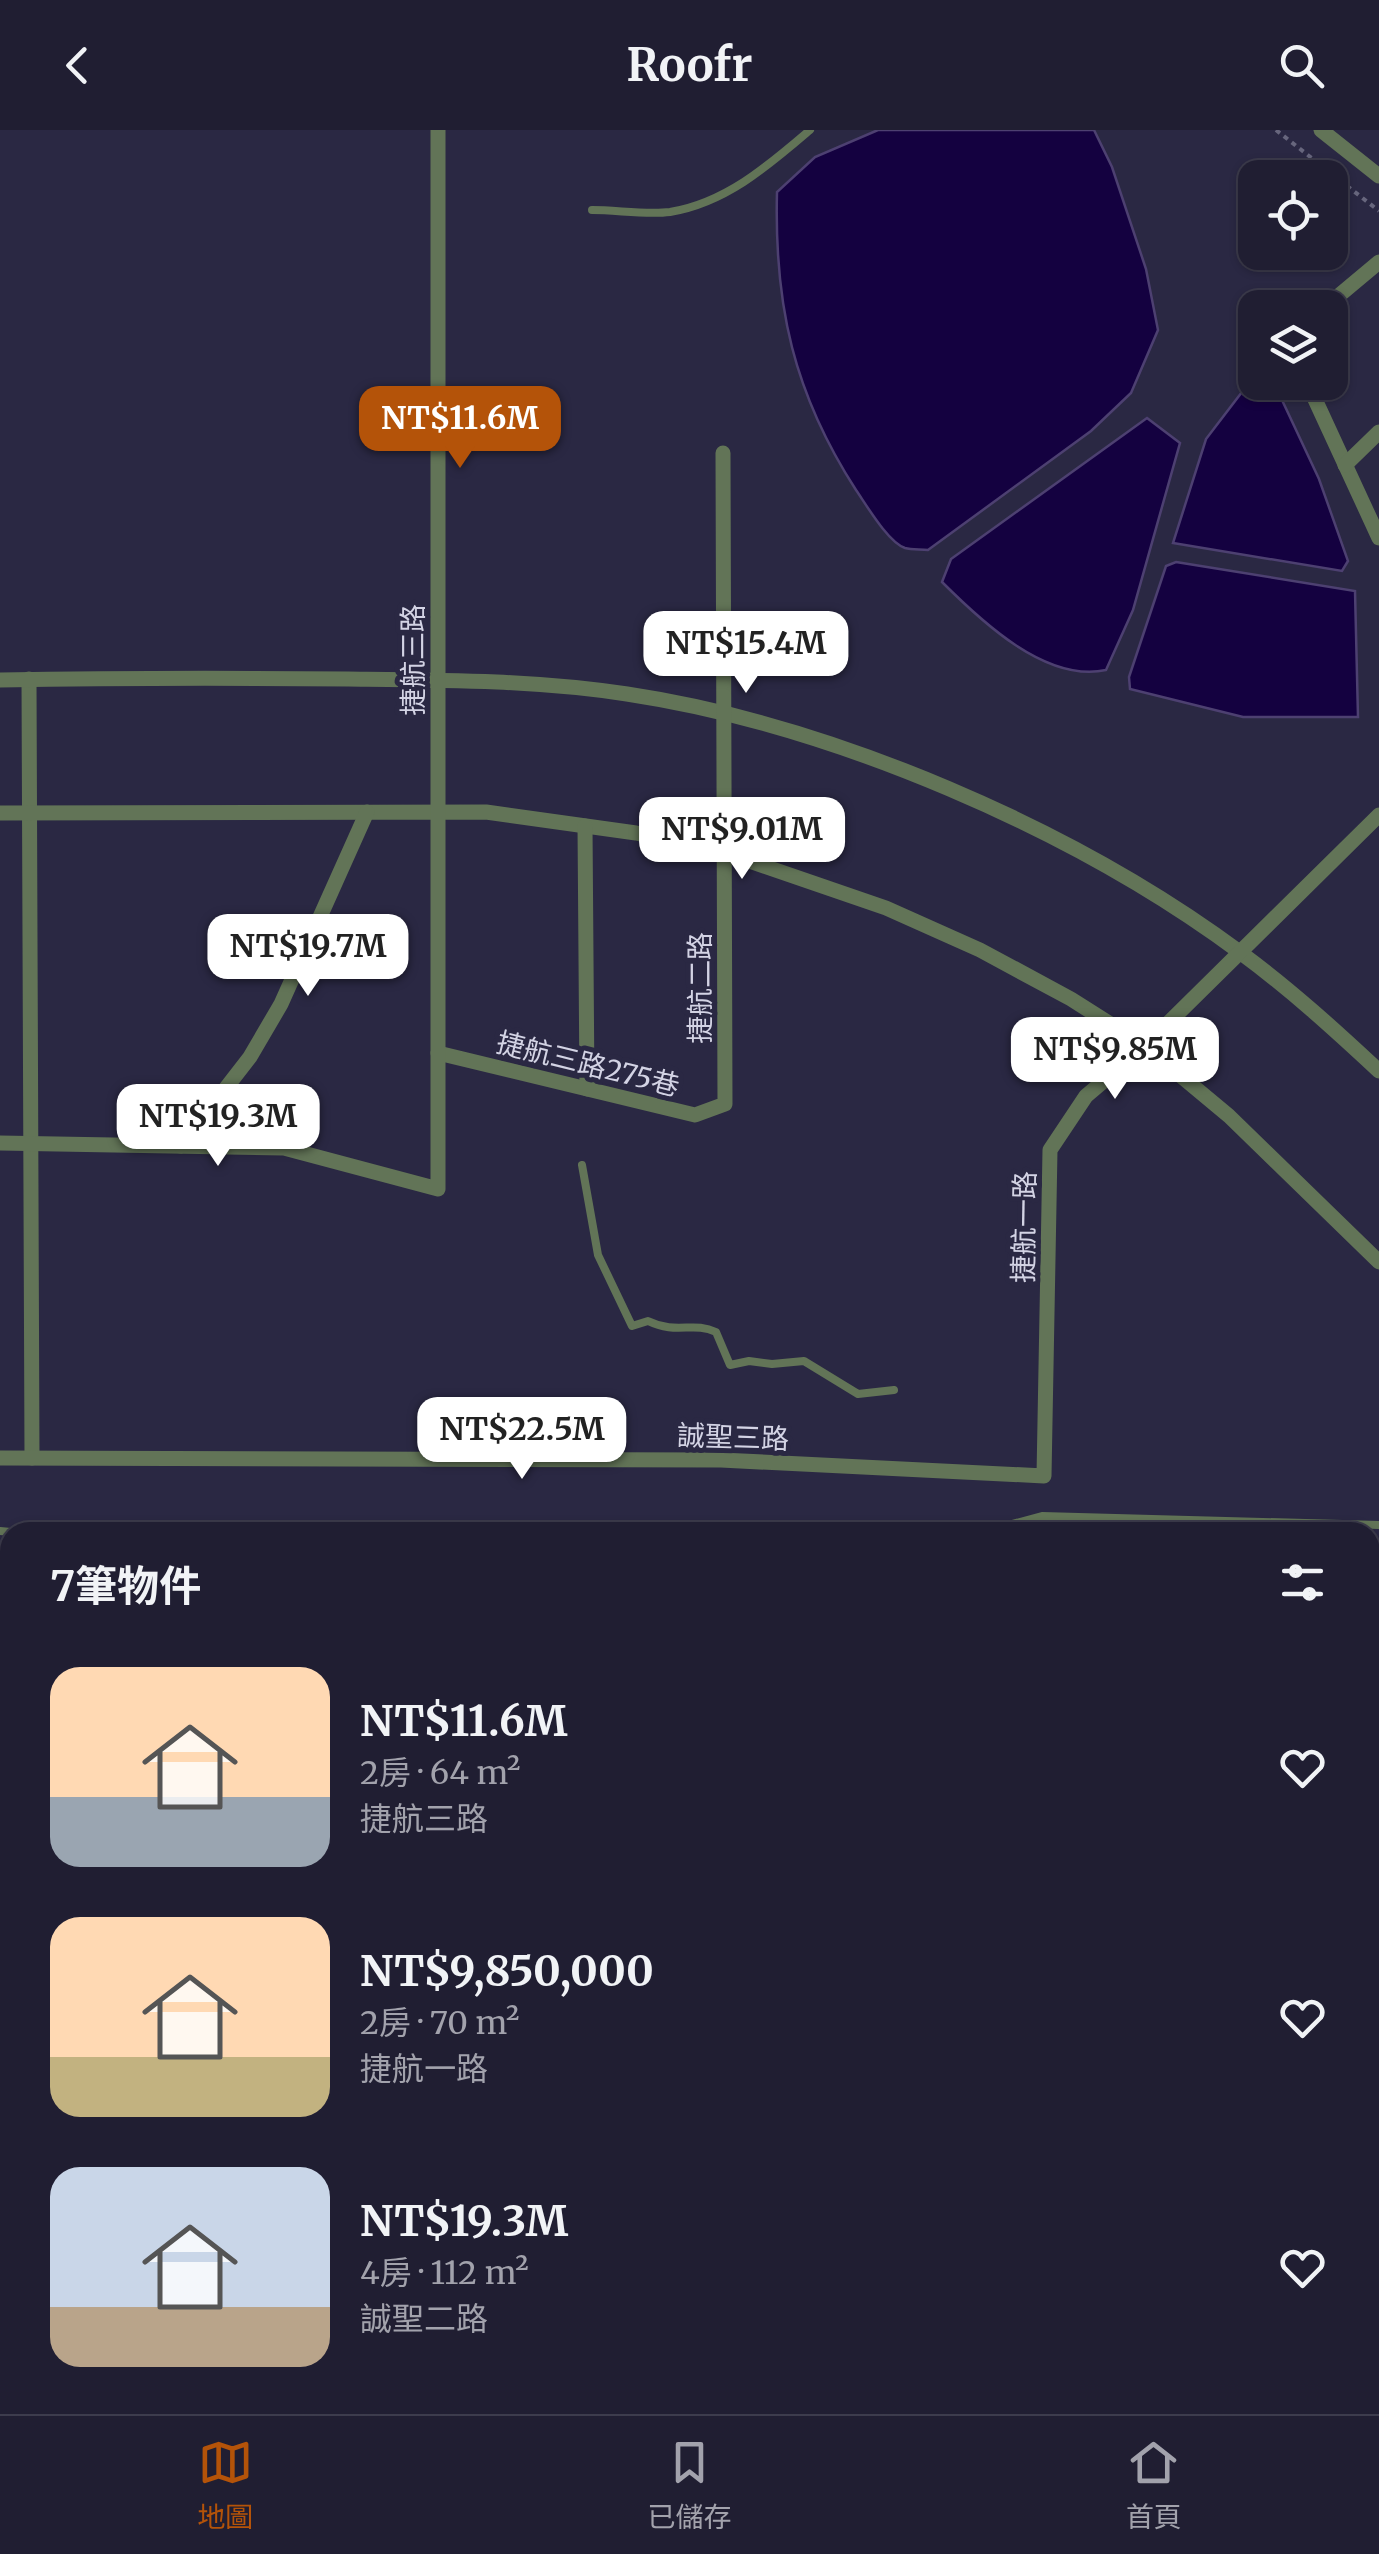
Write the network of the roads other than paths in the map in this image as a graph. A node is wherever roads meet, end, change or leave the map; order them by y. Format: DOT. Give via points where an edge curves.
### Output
graph roads {
  1 [pos="438,130"];
  2 [pos="810,130"];
  3 [pos="1321,130"];
  4 [pos="1379,176"];
  5 [pos="592,210"];
  6 [pos="1379,262"];
  7 [pos="1346,290"];
  8 [pos="1316,400"];
  9 [pos="1379,432"];
  10 [pos="722,453"];
  11 [pos="1345,465"];
  12 [pos="1379,538"];
  13 [pos="30,679"];
  14 [pos="0,680"];
  15 [pos="438,680"];
  16 [pos="723,713"];
  17 [pos="367,812"];
  18 [pos="438,812"];
  19 [pos="0,813"];
  20 [pos="29,813"];
  21 [pos="1379,815"];
  22 [pos="585,826"];
  23 [pos="726,853"];
  24 [pos="1242,953"];
  25 [pos="1146,1046"];
  26 [pos="438,1053"];
  27 [pos="1379,1071"];
  28 [pos="587,1089"];
  29 [pos="726,1104"];
  30 [pos="0,1143"];
  31 [pos="29,1144"];
  32 [pos="181,1146"];
  33 [pos="582,1165"];
  34 [pos="1379,1262"];
  35 [pos="894,1390"];
  36 [pos="0,1458"];
  37 [pos="32,1458"];
  38 [pos="1044,1476"];
  39 [pos="1020,1522"];
  40 [pos="1267,1522"];
  1 -- 15 [label="street, 捷航三路"];
  2 -- 5 [label="lane" via="726,192 670,212"];
  3 -- 4 [label="street"];
  6 -- 7 [label="street"];
  8 -- 11 [label="street"];
  9 -- 11 [label="street"];
  10 -- 16 [label="street, 捷航二路"];
  11 -- 12 [label="street"];
  13 -- 14 [label="street"];
  13 -- 15 [label="street"];
  13 -- 20 [label="street"];
  15 -- 16 [label="street" via="627,694"];
  15 -- 18 [label="street, 捷航三路"];
  16 -- 23 [label="street, 捷航二路"];
  16 -- 24 [label="street" via="850,750 960,792 1163,899"];
  17 -- 18 [label="street"];
  17 -- 20 [label="street"];
  17 -- 32 [label="street" via="281,1004 250,1057"];
  18 -- 22 [label="street"];
  18 -- 26 [label="street, 捷航三路"];
  19 -- 20 [label="street"];
  20 -- 31 [label="street"];
  21 -- 24 [label="street, 捷航一路"];
  22 -- 23 [label="street"];
  22 -- 28 [label="street"];
  23 -- 25 [label="street" via="886,908 980,950"];
  23 -- 29 [label="street, 捷航二路"];
  24 -- 25 [label="street, 捷航一路"];
  24 -- 27 [label="street"];
  25 -- 34 [label="street" via="1230,1116"];
  25 -- 38 [label="street, 捷航一路" via="1086,1096 1050,1150"];
  26 -- 28 [label="street, 捷航三路275巷"];
  26 -- 32 [label="street, 捷航三路" via="438,1190 284,1148"];
  28 -- 29 [label="street, 捷航三路275巷" via="696,1115"];
  30 -- 31 [label="street"];
  31 -- 32 [label="street"];
  31 -- 37 [label="street"];
  33 -- 35 [label="lane" via="598,1255 632,1326 704,1326 716,1332 730,1365 804,1361 858,1394"];
  36 -- 37 [label="street, 誠聖三路"];
  37 -- 38 [label="street, 誠聖三路" via="720,1460"];
  39 -- 40 [label="lane" via="1042,1516"];
}
